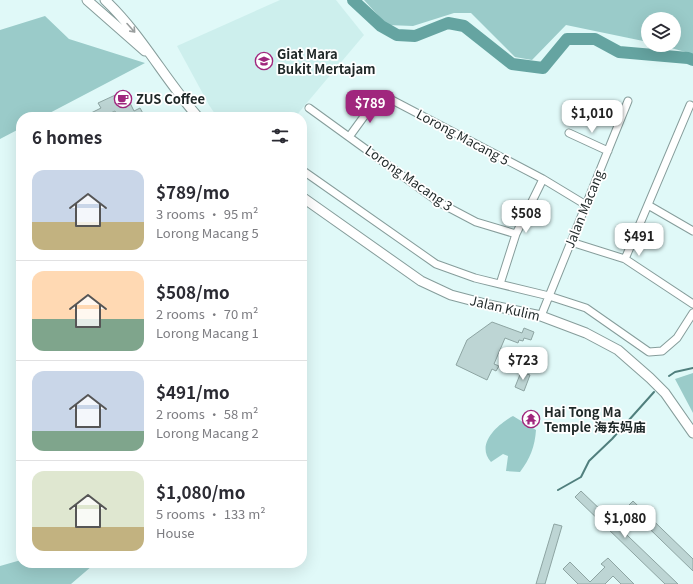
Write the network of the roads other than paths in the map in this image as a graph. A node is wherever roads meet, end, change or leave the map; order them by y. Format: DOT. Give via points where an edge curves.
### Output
graph roads {
  1 [pos="87,0"];
  2 [pos="106,0"];
  3 [pos="154,58"];
  4 [pos="628,101"];
  5 [pos="690,106"];
  6 [pos="309,108"];
  7 [pos="194,112"];
  8 [pos="569,133"];
  9 [pos="349,137"];
  10 [pos="608,151"];
  11 [pos="307,174"];
  12 [pos="543,179"];
  13 [pos="307,201"];
  14 [pos="586,204"];
  15 [pos="648,204"];
  16 [pos="693,231"];
  17 [pos="516,234"];
  18 [pos="571,242"];
  19 [pos="625,259"];
  20 [pos="500,284"];
  21 [pos="549,296"];
  22 [pos="693,304"];
  23 [pos="693,313"];
  24 [pos="541,316"];
  25 [pos="693,433"];
  1 -- 3 [label="main road"];
  2 -- 3 [label="main road, one-way"];
  3 -- 7 [label="main road"];
  4 -- 10 [label="street, Jalan Macang"];
  5 -- 15 [label="street"];
  6 -- 9 [label="street, Lorong Macang 3"];
  8 -- 10 [label="street"];
  9 -- 12 [label="street, Lorong Macang 5" via="373,104 379,100 392,100"];
  9 -- 17 [label="street, Lorong Macang 3" via="440,203 476,222"];
  10 -- 14 [label="street, Jalan Macang"];
  11 -- 20 [label="street, Jalan Kulim" via="436,264"];
  12 -- 14 [label="street, Lorong Macang 5"];
  12 -- 17 [label="street"];
  13 -- 24 [label="main road, Jalan Kulim" via="421,281 450,295"];
  14 -- 18 [label="street, Jalan Macang"];
  15 -- 16 [label="street"];
  15 -- 19 [label="street"];
  17 -- 20 [label="street"];
  18 -- 19 [label="street"];
  18 -- 21 [label="street, Jalan Macang"];
  19 -- 22 [label="street"];
  20 -- 21 [label="street, Jalan Kulim"];
  21 -- 23 [label="street, Jalan Kulim" via="586,308 649,352 662,351 677,338"];
  21 -- 24 [label="street, Jalan Macang"];
  24 -- 25 [label="main road, Jalan Kulim" via="586,333 625,355 665,393"];
}
